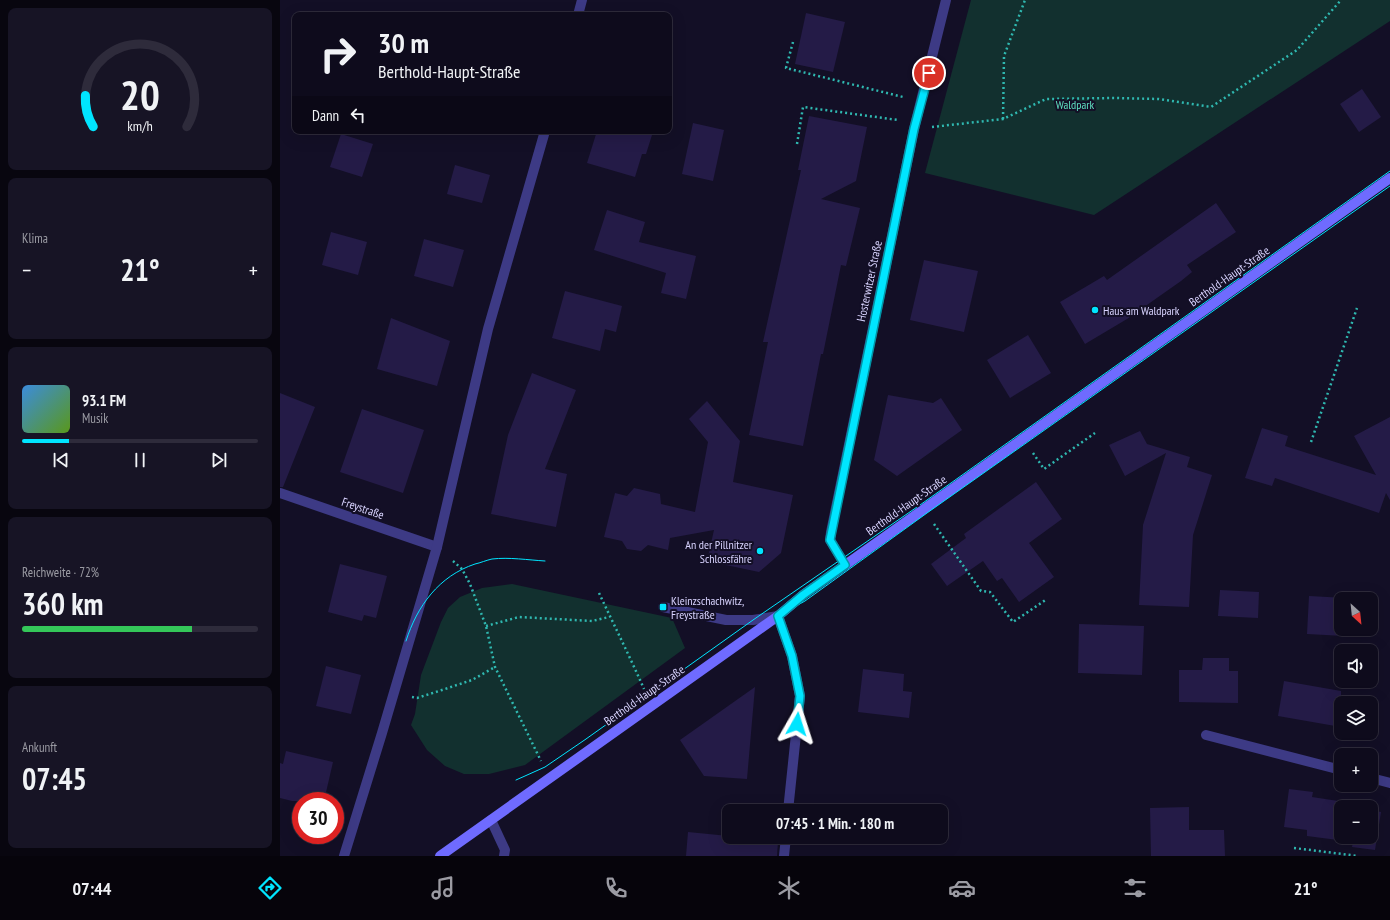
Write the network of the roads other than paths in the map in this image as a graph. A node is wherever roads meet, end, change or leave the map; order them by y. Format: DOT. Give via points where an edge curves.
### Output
graph roads {
  1 [pos="582,0"];
  2 [pos="946,0"];
  3 [pos="579,12"];
  4 [pos="544,134"];
  5 [pos="1390,178"];
  6 [pos="280,493"];
  7 [pos="437,547"];
  8 [pos="845,565"];
  9 [pos="663,607"];
  10 [pos="778,616"];
  11 [pos="1206,735"];
  12 [pos="1334,768"];
  13 [pos="1378,780"];
  14 [pos="1390,783"];
  15 [pos="789,804"];
  16 [pos="491,820"];
  17 [pos="785,844"];
  18 [pos="344,856"];
  19 [pos="440,856"];
  20 [pos="504,856"];
  21 [pos="784,856"];
  1 -- 3 [label="street"];
  2 -- 8 [label="street, Hosterwitzer Straße" via="915,126 830,540"];
  4 -- 7 [label="street" via="488,329"];
  5 -- 8 [label="street, Berthold-Haupt-Straße"];
  6 -- 7 [label="street, Freystraße"];
  7 -- 18 [label="street"];
  8 -- 10 [label="street, Berthold-Haupt-Straße"];
  9 -- 10 [label="street" via="726,620"];
  10 -- 15 [label="street" via="792,656 800,696"];
  10 -- 16 [label="street, Berthold-Haupt-Straße"];
  11 -- 12 [label="street"];
  13 -- 14 [label="street"];
  16 -- 19 [label="street, Berthold-Haupt-Straße"];
  16 -- 20 [label="street" via="505,850"];
  17 -- 21 [label="street"];
}
